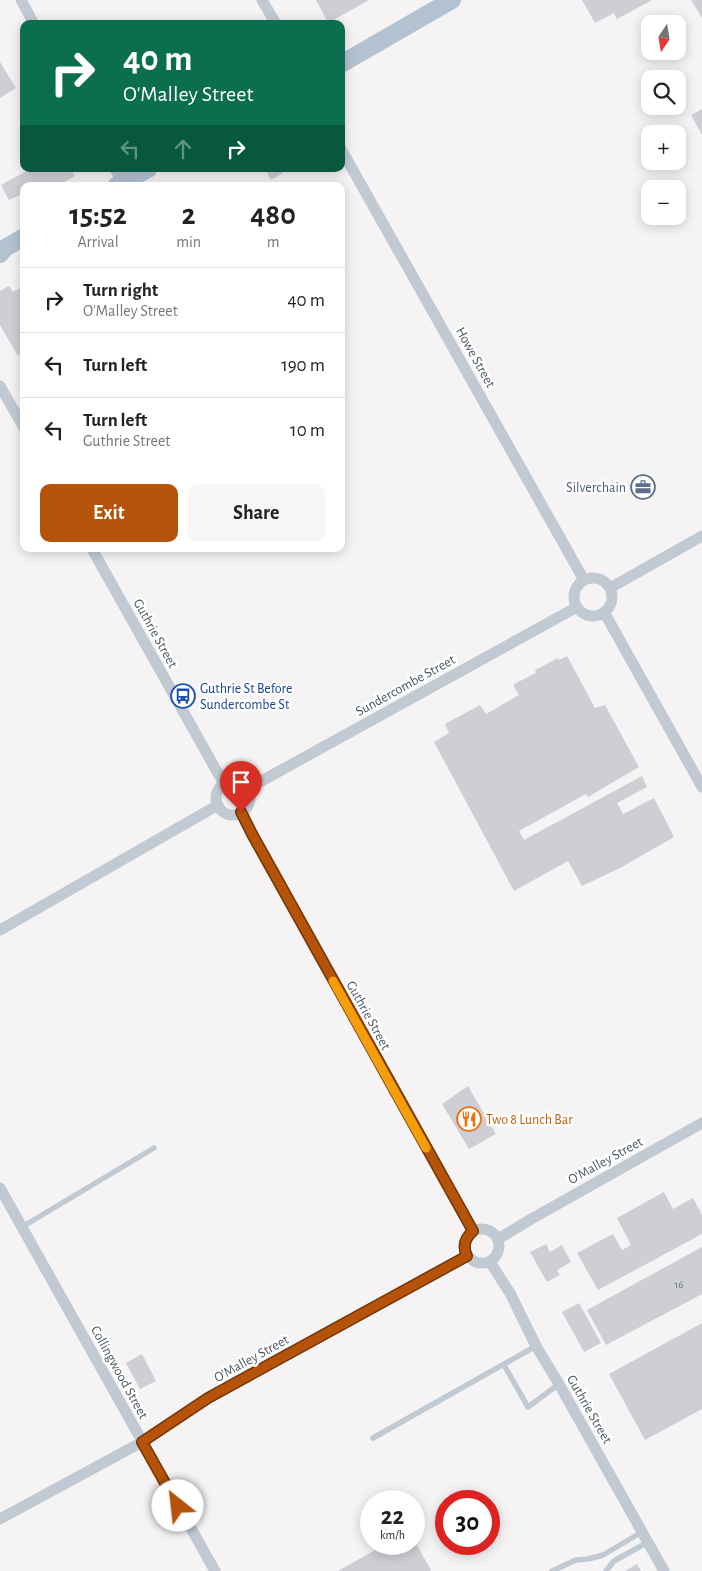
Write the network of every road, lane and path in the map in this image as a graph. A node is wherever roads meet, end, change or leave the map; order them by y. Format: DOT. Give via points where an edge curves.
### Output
graph roads {
  1 [pos="21,0"];
  2 [pos="262,0"];
  3 [pos="452,0"];
  4 [pos="32,20"];
  5 [pos="274,20"];
  6 [pos="345,62"];
  7 [pos="345,156"];
  8 [pos="139,172"];
  9 [pos="118,179"];
  10 [pos="20,239"];
  11 [pos="2,250"];
  12 [pos="0,386"];
  13 [pos="20,421"];
  14 [pos="702,536"];
  15 [pos="94,552"];
  16 [pos="584,580"];
  17 [pos="610,588"];
  18 [pos="577,607"];
  19 [pos="604,612"];
  20 [pos="224,784"];
  21 [pos="702,788"];
  22 [pos="247,789"];
  23 [pos="218,805"];
  24 [pos="241,812"];
  25 [pos="0,930"];
  26 [pos="702,1123"];
  27 [pos="154,1148"];
  28 [pos="0,1188"];
  29 [pos="22,1227"];
  30 [pos="473,1231"];
  31 [pos="498,1239"];
  32 [pos="467,1256"];
  33 [pos="490,1262"];
  34 [pos="536,1346"];
  35 [pos="504,1365"];
  36 [pos="559,1384"];
  37 [pos="373,1438"];
  38 [pos="142,1442"];
  39 [pos="0,1519"];
  40 [pos="645,1537"];
  41 [pos="215,1571"];
  42 [pos="552,1571"];
  43 [pos="606,1571"];
  44 [pos="664,1571"];
  1 -- 4 [label="street"];
  2 -- 5 [label="street"];
  3 -- 6 [label="main road"];
  7 -- 16 [label="street, Howe Street"];
  8 -- 9 [label="main road"];
  10 -- 11 [label="main road"];
  12 -- 13 [label="street"];
  14 -- 17 [label="street"];
  15 -- 20 [label="street, Guthrie Street"];
  16 -- 17 [label="street" via="596,578"];
  16 -- 18 [label="street" via="575,592"];
  17 -- 19 [label="street" via="611,604"];
  18 -- 19 [label="street" via="593,616"];
  18 -- 22 [label="street, Sundercombe Street"];
  19 -- 21 [label="street"];
  20 -- 22 [label="street" via="234,781"];
  20 -- 23 [label="street" via="217,794"];
  22 -- 24 [label="street" via="249,802"];
  23 -- 24 [label="street" via="226,813"];
  23 -- 25 [label="street"];
  24 -- 30 [label="street, Guthrie Street"];
  26 -- 31 [label="street, O'Malley Street"];
  27 -- 29 [label="lane"];
  28 -- 29 [label="street, Collingwood Street"];
  29 -- 38 [label="street, Collingwood Street"];
  30 -- 31 [label="street" via="485,1229"];
  30 -- 32 [label="street" via="464,1245"];
  31 -- 33 [label="street" via="499,1249"];
  32 -- 33 [label="street" via="480,1264"];
  32 -- 38 [label="street, O'Malley Street" via="208,1398"];
  33 -- 34 [label="street, Guthrie Street" via="510,1293"];
  34 -- 35 [label="lane"];
  34 -- 36 [label="street, Guthrie Street"];
  35 -- 36 [label="lane" via="528,1407"];
  35 -- 37 [label="lane"];
  36 -- 40 [label="street, Guthrie Street"];
  38 -- 39 [label="street, O'Malley Street"];
  38 -- 41 [label="street, Collingwood Street"];
  40 -- 42 [label="lane"];
  40 -- 43 [label="lane"];
  40 -- 44 [label="street, Guthrie Street"];
}
